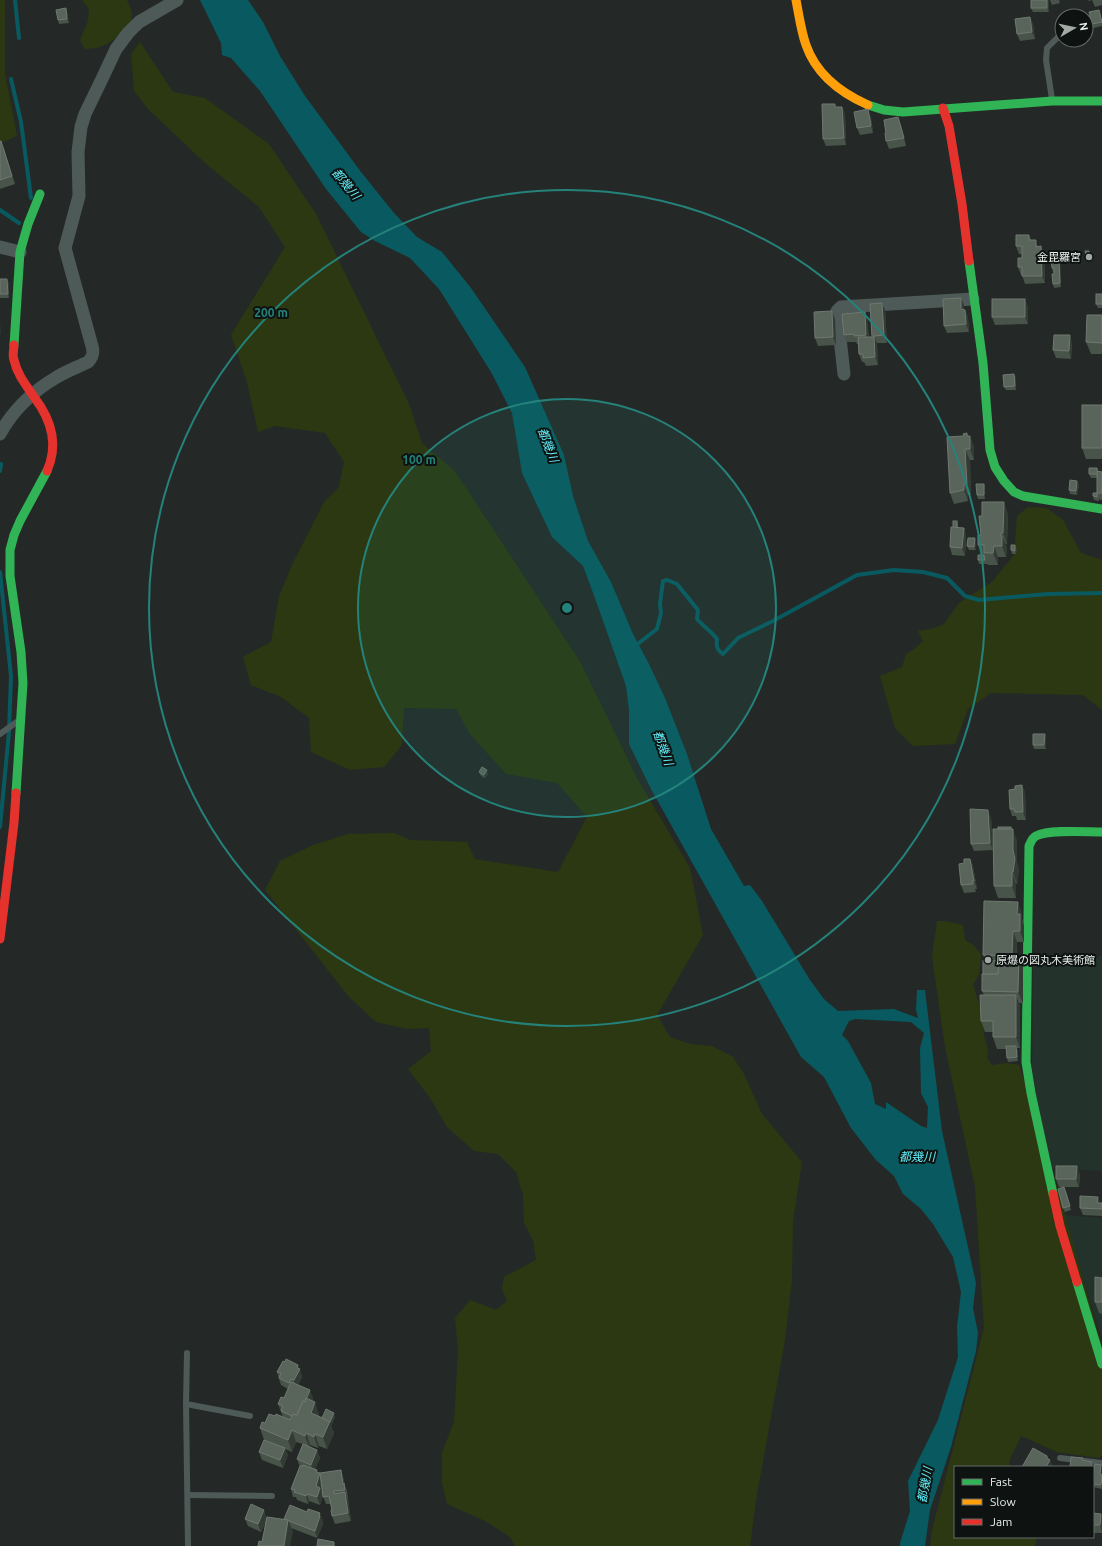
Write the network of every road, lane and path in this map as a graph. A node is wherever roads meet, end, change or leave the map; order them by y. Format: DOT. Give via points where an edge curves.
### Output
graph roads {
  1 [pos="177,0"];
  2 [pos="796,0"];
  3 [pos="1054,41"];
  4 [pos="1052,101"];
  5 [pos="1102,101"];
  6 [pos="943,108"];
  7 [pos="40,194"];
  8 [pos="0,247"];
  9 [pos="20,252"];
  10 [pos="973,299"];
  11 [pos="844,374"];
  12 [pos="33,394"];
  13 [pos="0,434"];
  14 [pos="1102,509"];
  15 [pos="21,720"];
  16 [pos="0,734"];
  17 [pos="1102,832"];
  18 [pos="3,896"];
  19 [pos="0,939"];
  20 [pos="187,1353"];
  21 [pos="1102,1364"];
  22 [pos="186,1404"];
  23 [pos="250,1416"];
  24 [pos="1060,1458"];
  25 [pos="1102,1463"];
  26 [pos="188,1495"];
  27 [pos="272,1496"];
  28 [pos="188,1546"];
  1 -- 12 [label="street" via="139,22 128,33 116,50 84,114 79,139 79,196 65,248 93,356 88,362 58,376"];
  2 -- 6 [label="street" via="808,51 819,71 838,88 858,100 881,109 903,112"];
  3 -- 4 [label="lane" via="1047,48 1046,60"];
  4 -- 5 [label="street"];
  4 -- 6 [label="street"];
  6 -- 10 [label="street" via="962,204"];
  7 -- 9 [label="street"];
  8 -- 9 [label="street"];
  9 -- 12 [label="street" via="13,358 17,374"];
  10 -- 11 [label="street" via="840,307 837,311"];
  10 -- 14 [label="street" via="983,363 990,450 995,467 1014,492 1023,496"];
  12 -- 13 [label="street" via="6,422"];
  12 -- 15 [label="street" via="46,412 52,430 53,446 49,468 20,517 10,552 9,572 23,675"];
  15 -- 16 [label="lane"];
  15 -- 18 [label="street" via="14,823"];
  17 -- 21 [label="street" via="1047,833 1037,835 1029,846 1026,1062 1030,1093 1060,1226"];
  18 -- 19 [label="street"];
  20 -- 22 [label="lane"];
  22 -- 23 [label="lane"];
  22 -- 26 [label="lane"];
  24 -- 25 [label="lane"];
  26 -- 27 [label="lane"];
  26 -- 28 [label="lane"];
}
